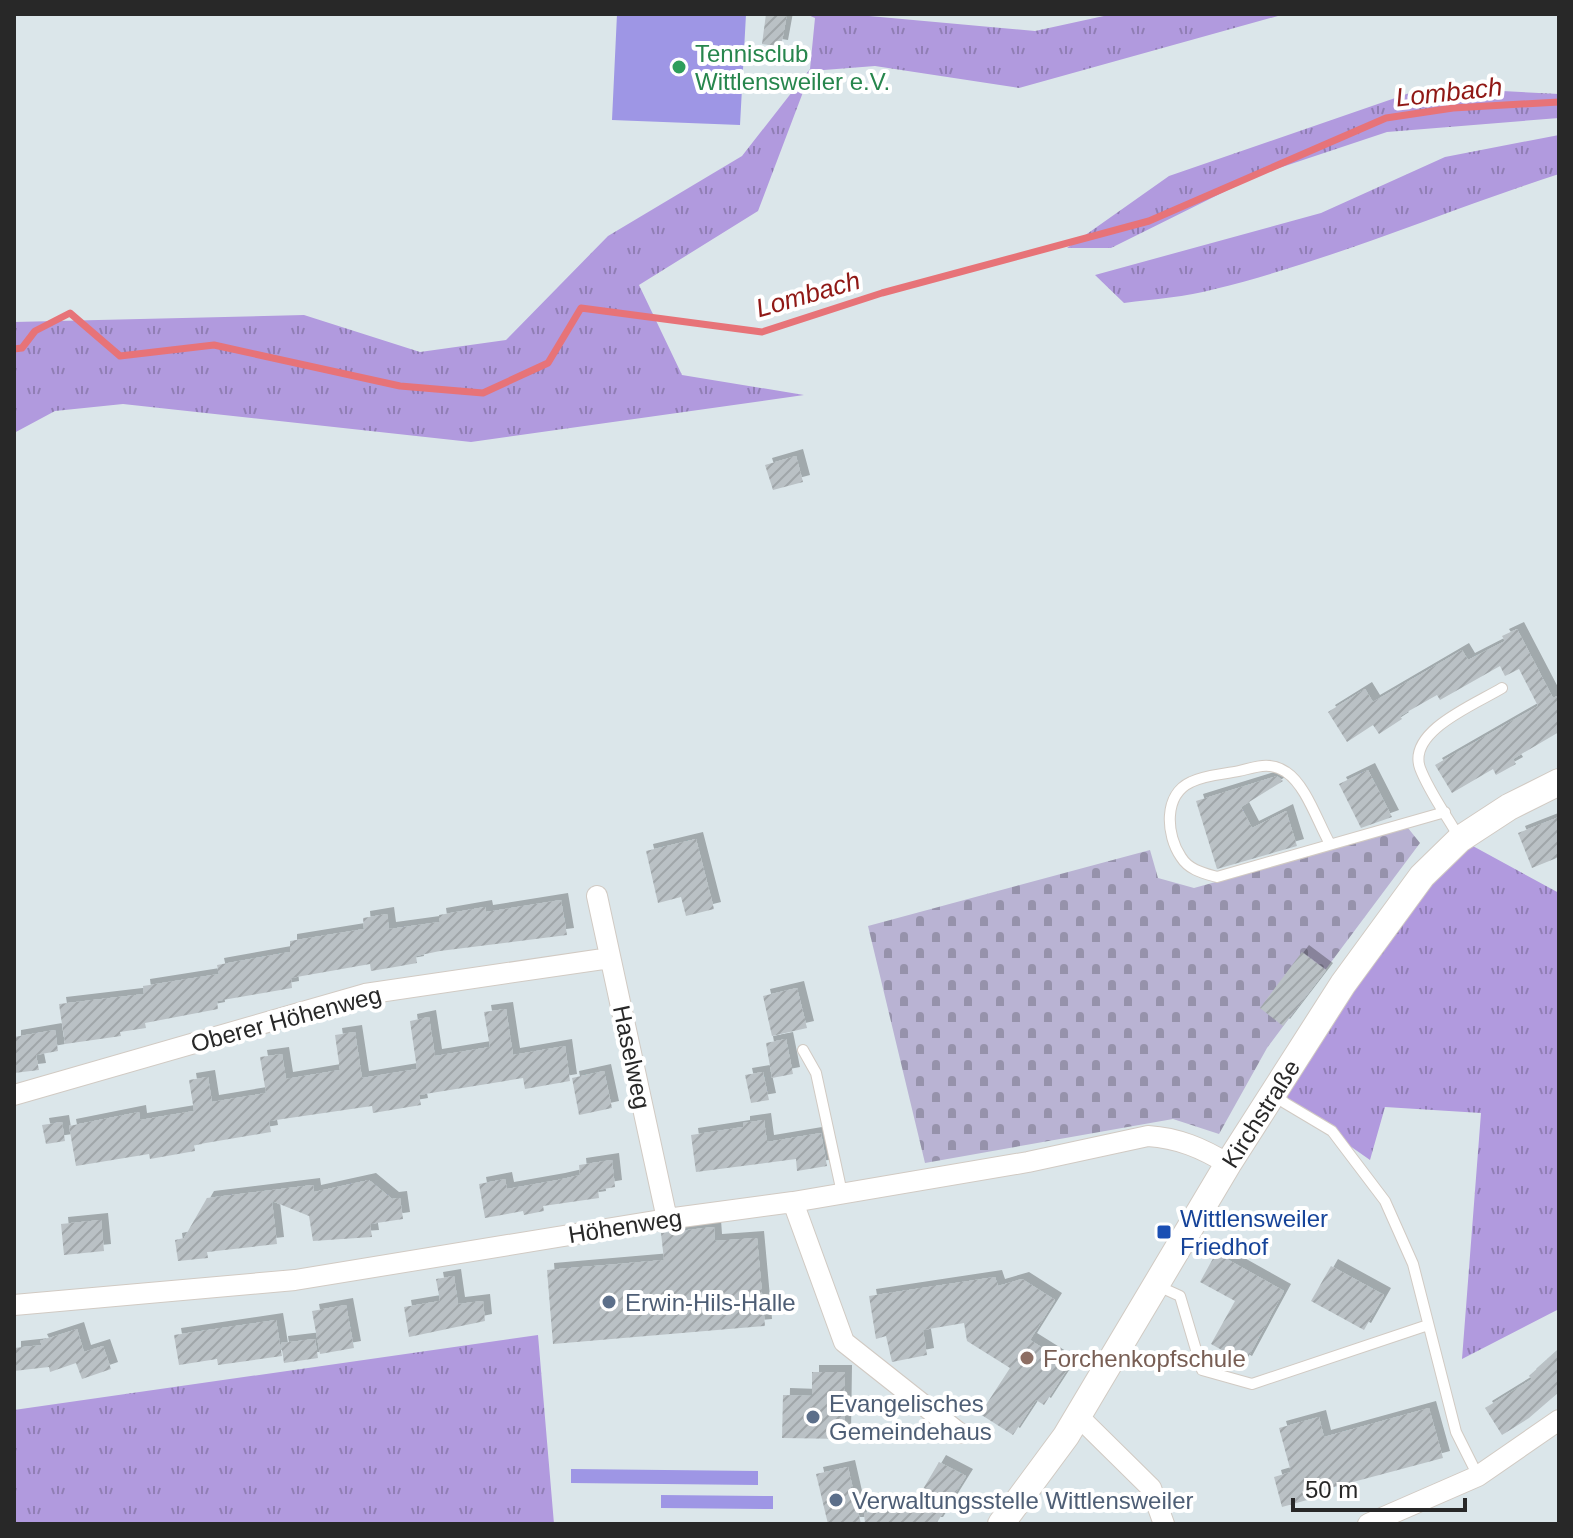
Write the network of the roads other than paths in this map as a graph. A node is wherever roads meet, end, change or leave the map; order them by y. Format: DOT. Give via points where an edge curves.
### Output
graph roads {
  1 [pos="1502,688"];
  2 [pos="1559,782"];
  3 [pos="1445,812"];
  4 [pos="1460,839"];
  5 [pos="1330,844"];
  6 [pos="597,896"];
  7 [pos="610,958"];
  8 [pos="803,1050"];
  9 [pos="1273,1092"];
  10 [pos="14,1095"];
  11 [pos="1228,1164"];
  12 [pos="842,1193"];
  13 [pos="793,1202"];
  14 [pos="667,1219"];
  15 [pos="1156,1285"];
  16 [pos="14,1305"];
  17 [pos="1428,1325"];
  18 [pos="1078,1416"];
  19 [pos="1559,1420"];
  20 [pos="959,1433"];
  21 [pos="1478,1476"];
  22 [pos="1001,1524"];
  23 [pos="1164,1524"];
  24 [pos="1368,1524"];
  1 -- 3 [label="lane" via="1426,735 1419,750 1420,767"];
  2 -- 4 [label="street, Kirchstraße"];
  3 -- 4 [label="lane"];
  3 -- 5 [label="lane"];
  4 -- 9 [label="street, Kirchstraße" via="1422,876"];
  5 -- 5 [label="lane" via="1217,877 1182,859 1169,818 1175,798 1190,782 1270,764 1288,773 1301,790"];
  6 -- 7 [label="street, Haselweg"];
  7 -- 10 [label="street, Oberer Höhenweg" via="365,994"];
  7 -- 14 [label="street, Haselweg"];
  8 -- 12 [label="lane" via="816,1073"];
  9 -- 11 [label="street, Kirchstraße"];
  9 -- 17 [label="lane" via="1332,1131 1385,1201 1413,1264"];
  11 -- 12 [label="street, Höhenweg" via="1203,1148 1148,1136"];
  11 -- 15 [label="street, Kirchstraße"];
  12 -- 13 [label="street, Höhenweg"];
  13 -- 14 [label="street, Höhenweg"];
  13 -- 20 [label="street" via="844,1342"];
  14 -- 16 [label="street, Höhenweg" via="295,1280"];
  15 -- 17 [label="lane" via="1180,1296 1202,1370 1252,1384"];
  15 -- 18 [label="street, Kirchstraße"];
  17 -- 21 [label="lane" via="1456,1432"];
  18 -- 22 [label="street, Kirchstraße"];
  18 -- 23 [label="street" via="1151,1488"];
  19 -- 21 [label="street"];
  21 -- 24 [label="street"];
}
